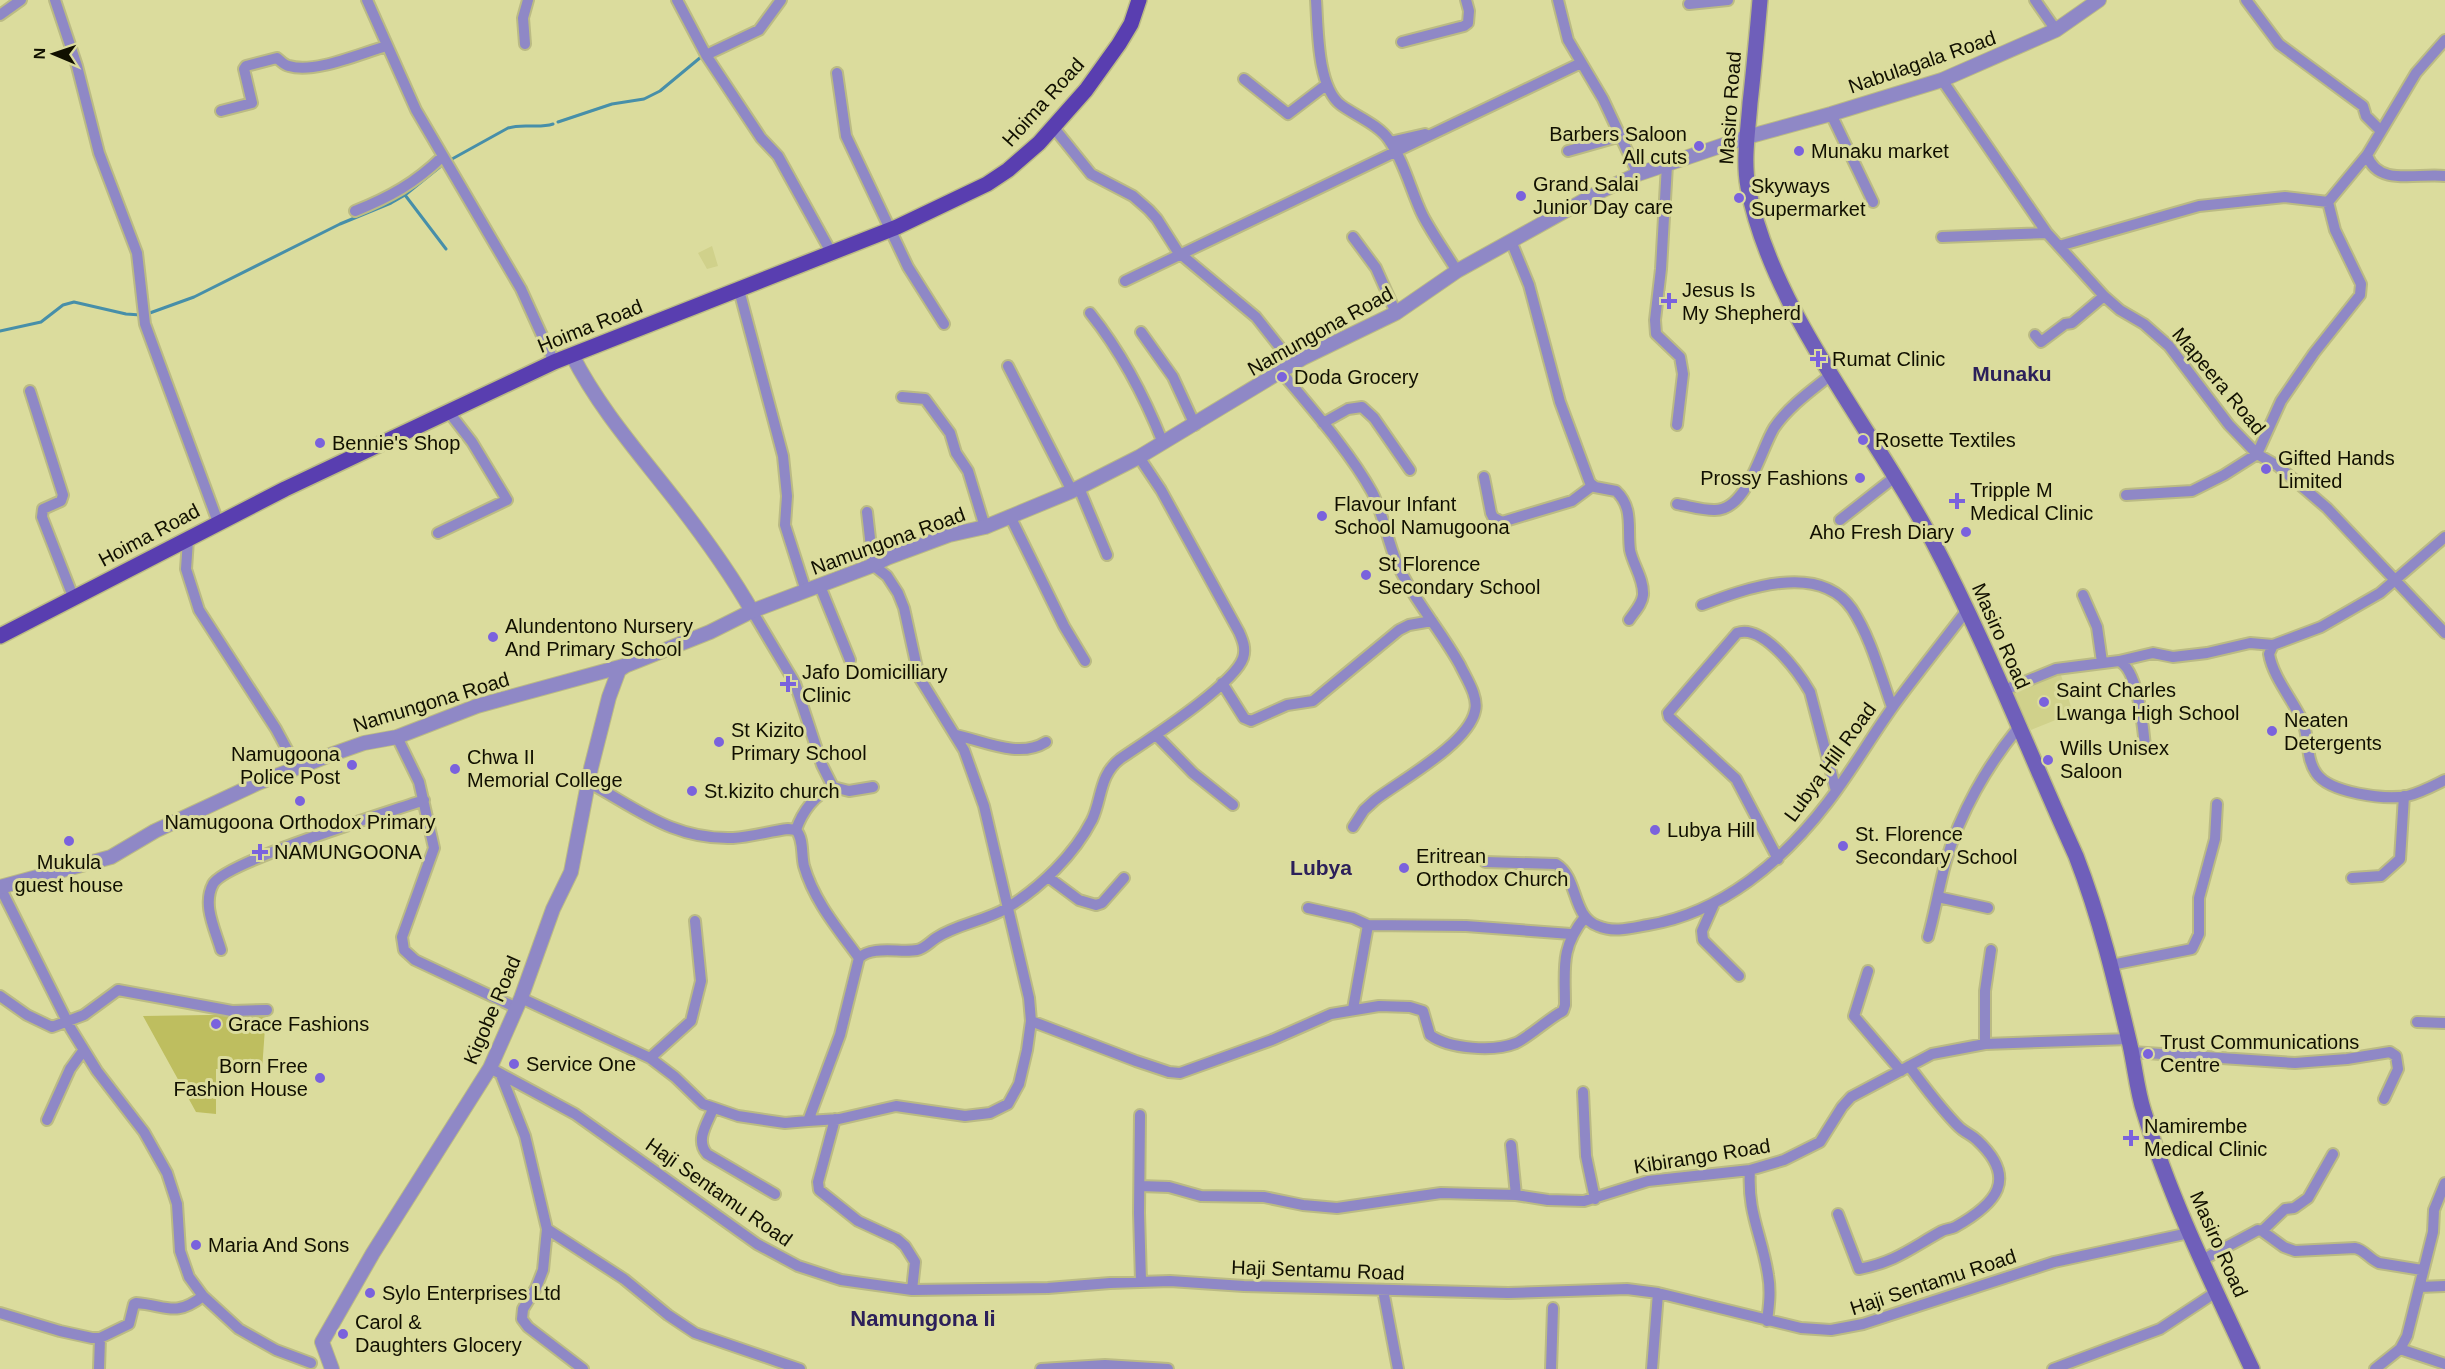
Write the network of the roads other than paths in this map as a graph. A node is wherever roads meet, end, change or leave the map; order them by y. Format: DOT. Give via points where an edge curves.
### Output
graph roads {
  1 [pos="21,0"];
  2 [pos="55,0"];
  3 [pos="367,0"];
  4 [pos="528,0"];
  5 [pos="677,0"];
  6 [pos="1139,0"];
  7 [pos="1316,0"];
  8 [pos="1466,0"];
  9 [pos="1558,0"];
  10 [pos="1728,0"];
  11 [pos="1760,0"];
  12 [pos="2036,0"];
  13 [pos="2098,0"];
  14 [pos="2246,0"];
  15 [pos="777,2"];
  16 [pos="1689,4"];
  17 [pos="0,15"];
  18 [pos="2056,30"];
  19 [pos="2445,39"];
  20 [pos="1402,42"];
  21 [pos="525,44"];
  22 [pos="387,46"];
  23 [pos="706,55"];
  24 [pos="1581,63"];
  25 [pos="837,73"];
  26 [pos="1244,79"];
  27 [pos="1942,80"];
  28 [pos="1326,85"];
  29 [pos="221,111"];
  30 [pos="1831,114"];
  31 [pos="1054,128"];
  32 [pos="2381,131"];
  33 [pos="1431,132"];
  34 [pos="1621,136"];
  35 [pos="1747,136"];
  36 [pos="1390,142"];
  37 [pos="1568,151"];
  38 [pos="2367,155"];
  39 [pos="442,157"];
  40 [pos="1667,165"];
  41 [pos="1638,174"];
  42 [pos="2445,176"];
  43 [pos="1873,202"];
  44 [pos="2328,202"];
  45 [pos="356,212"];
  46 [pos="889,230"];
  47 [pos="2047,233"];
  48 [pos="1353,237"];
  49 [pos="1942,237"];
  50 [pos="1511,241"];
  51 [pos="2059,246"];
  52 [pos="831,252"];
  53 [pos="1457,271"];
  54 [pos="1125,281"];
  55 [pos="738,290"];
  56 [pos="2104,296"];
  57 [pos="1090,313"];
  58 [pos="1396,313"];
  59 [pos="944,324"];
  60 [pos="1141,332"];
  61 [pos="2035,335"];
  62 [pos="572,355"];
  63 [pos="554,362"];
  64 [pos="1294,365"];
  65 [pos="1008,366"];
  66 [pos="1282,373"];
  67 [pos="1832,374"];
  68 [pos="30,391"];
  69 [pos="902,397"];
  70 [pos="448,411"];
  71 [pos="1323,423"];
  72 [pos="1195,425"];
  73 [pos="1677,425"];
  74 [pos="1163,443"];
  75 [pos="2257,454"];
  76 [pos="1139,457"];
  77 [pos="1410,470"];
  78 [pos="1896,476"];
  79 [pos="1484,477"];
  80 [pos="1592,486"];
  81 [pos="1075,489"];
  82 [pos="2126,495"];
  83 [pos="1677,504"];
  84 [pos="867,512"];
  85 [pos="1010,516"];
  86 [pos="1840,520"];
  87 [pos="218,522"];
  88 [pos="985,527"];
  89 [pos="438,533"];
  90 [pos="2445,537"];
  91 [pos="188,540"];
  92 [pos="1107,555"];
  93 [pos="873,565"];
  94 [pos="2397,580"];
  95 [pos="820,585"];
  96 [pos="806,591"];
  97 [pos="2083,595"];
  98 [pos="74,598"];
  99 [pos="1702,605"];
  100 [pos="1967,610"];
  101 [pos="752,611"];
  102 [pos="1629,620"];
  103 [pos="1432,621"];
  104 [pos="2445,633"];
  105 [pos="0,636"];
  106 [pos="2273,645"];
  107 [pos="850,660"];
  108 [pos="1085,661"];
  109 [pos="2119,661"];
  110 [pos="2102,662"];
  111 [pos="627,665"];
  112 [pos="1222,683"];
  113 [pos="2002,691"];
  114 [pos="1892,707"];
  115 [pos="2018,728"];
  116 [pos="956,735"];
  117 [pos="1156,735"];
  118 [pos="397,736"];
  119 [pos="1046,742"];
  120 [pos="2145,746"];
  121 [pos="297,768"];
  122 [pos="2445,780"];
  123 [pos="588,782"];
  124 [pos="833,787"];
  125 [pos="873,787"];
  126 [pos="1836,790"];
  127 [pos="2404,796"];
  128 [pos="424,800"];
  129 [pos="2217,804"];
  130 [pos="1233,805"];
  131 [pos="1353,827"];
  132 [pos="796,830"];
  133 [pos="1778,859"];
  134 [pos="1485,862"];
  135 [pos="1048,878"];
  136 [pos="1124,878"];
  137 [pos="2352,878"];
  138 [pos="0,887"];
  139 [pos="1938,897"];
  140 [pos="1714,904"];
  141 [pos="1007,908"];
  142 [pos="1308,908"];
  143 [pos="1988,908"];
  144 [pos="1585,916"];
  145 [pos="695,921"];
  146 [pos="1368,925"];
  147 [pos="1571,934"];
  148 [pos="1928,937"];
  149 [pos="221,950"];
  150 [pos="1991,950"];
  151 [pos="859,958"];
  152 [pos="2111,965"];
  153 [pos="1868,971"];
  154 [pos="1739,976"];
  155 [pos="0,996"];
  156 [pos="519,1003"];
  157 [pos="1353,1009"];
  158 [pos="267,1010"];
  159 [pos="66,1021"];
  160 [pos="1031,1021"];
  161 [pos="2417,1022"];
  162 [pos="2445,1023"];
  163 [pos="1985,1044"];
  164 [pos="2130,1046"];
  165 [pos="83,1051"];
  166 [pos="650,1058"];
  167 [pos="1905,1068"];
  168 [pos="496,1071"];
  169 [pos="1583,1092"];
  170 [pos="2384,1099"];
  171 [pos="713,1109"];
  172 [pos="1140,1115"];
  173 [pos="835,1119"];
  174 [pos="47,1120"];
  175 [pos="808,1122"];
  176 [pos="1511,1145"];
  177 [pos="2333,1154"];
  178 [pos="1750,1170"];
  179 [pos="2445,1183"];
  180 [pos="1140,1186"];
  181 [pos="775,1194"];
  182 [pos="1516,1195"];
  183 [pos="1595,1199"];
  184 [pos="1838,1214"];
  185 [pos="547,1229"];
  186 [pos="2262,1231"];
  187 [pos="2189,1233"];
  188 [pos="2202,1260"];
  189 [pos="2422,1270"];
  190 [pos="1141,1281"];
  191 [pos="2420,1287"];
  192 [pos="2445,1287"];
  193 [pos="912,1290"];
  194 [pos="1383,1290"];
  195 [pos="2216,1292"];
  196 [pos="1658,1293"];
  197 [pos="203,1296"];
  198 [pos="1553,1308"];
  199 [pos="0,1313"];
  200 [pos="1767,1321"];
  201 [pos="100,1338"];
  202 [pos="322,1342"];
  203 [pos="2400,1349"];
  204 [pos="2445,1364"];
  205 [pos="309,1366"];
  206 [pos="99,1369"];
  207 [pos="332,1369"];
  208 [pos="583,1369"];
  209 [pos="800,1369"];
  210 [pos="1041,1369"];
  211 [pos="1168,1369"];
  212 [pos="1398,1369"];
  213 [pos="1551,1369"];
  214 [pos="1652,1369"];
  215 [pos="2053,1369"];
  216 [pos="2252,1369"];
  217 [pos="2375,1369"];
  1 -- 17 [label="street"];
  2 -- 87 [label="street" via="99,153 137,253 146,324"];
  3 -- 22 [label="street"];
  4 -- 21 [label="street" via="523,18"];
  5 -- 23 [label="street"];
  6 -- 31 [label="main road, Hoima Road" via="1131,24 1110,59"];
  7 -- 28 [label="street"];
  8 -- 20 [label="street" via="1469,19 1464,26"];
  9 -- 24 [label="street" via="1568,40"];
  10 -- 16 [label="street"];
  11 -- 35 [label="main road, Masiro Road"];
  12 -- 18 [label="street"];
  13 -- 18 [label="street, Nabulagala Road"];
  14 -- 32 [label="street" via="2279,44 2363,106 2366,116"];
  15 -- 23 [label="street" via="759,30"];
  18 -- 27 [label="street, Nabulagala Road"];
  19 -- 32 [label="street" via="2416,73"];
  22 -- 29 [label="street" via="305,68 287,66 277,58 246,66 252,103"];
  22 -- 39 [label="street"];
  23 -- 52 [label="street" via="761,138 778,156"];
  24 -- 34 [label="street"];
  24 -- 54 [label="street"];
  25 -- 46 [label="street" via="846,136"];
  26 -- 28 [label="street" via="1288,114"];
  27 -- 30 [label="street, Nabulagala Road"];
  27 -- 47 [label="street, Mapeera Road"];
  28 -- 36 [label="street" via="1338,102"];
  30 -- 35 [label="street, Nabulagala Road"];
  30 -- 43 [label="street"];
  31 -- 46 [label="main road, Hoima Road" via="1024,158 987,184"];
  31 -- 64 [label="street" via="1091,174 1133,196 1149,210 1178,252 1256,317"];
  32 -- 38 [label="street"];
  33 -- 36 [label="street"];
  34 -- 37 [label="street"];
  34 -- 41 [label="street"];
  35 -- 40 [label="street, Namungona Road"];
  35 -- 67 [label="main road, Masiro Road" via="1746,175 1762,238 1789,298"];
  36 -- 53 [label="street" via="1423,216"];
  38 -- 42 [label="street" via="2374,167 2388,174"];
  38 -- 44 [label="street"];
  39 -- 45 [label="street" via="401,191"];
  39 -- 63 [label="street" via="521,289"];
  40 -- 41 [label="street, Namungona Road"];
  40 -- 73 [label="street" via="1655,320 1656,334 1680,357 1683,374"];
  41 -- 50 [label="street, Namungona Road" via="1601,190"];
  44 -- 51 [label="street" via="2285,197 2199,206"];
  44 -- 75 [label="street" via="2335,230 2361,284 2360,295 2281,401"];
  46 -- 52 [label="main road, Hoima Road"];
  46 -- 59 [label="street"];
  47 -- 49 [label="street"];
  47 -- 51 [label="street, Mapeera Road"];
  48 -- 58 [label="street" via="1376,268"];
  50 -- 53 [label="street, Namungona Road"];
  50 -- 80 [label="street" via="1532,294 1560,402"];
  51 -- 56 [label="street, Mapeera Road"];
  52 -- 55 [label="main road, Hoima Road"];
  53 -- 58 [label="street, Namungona Road"];
  55 -- 62 [label="main road, Hoima Road"];
  55 -- 96 [label="street" via="783,456 785,525"];
  56 -- 61 [label="street" via="2041,342"];
  56 -- 75 [label="street, Mapeera Road" via="2169,346 2229,425"];
  57 -- 74 [label="street" via="1123,357"];
  58 -- 64 [label="street, Namungona Road"];
  60 -- 72 [label="street" via="1173,377"];
  62 -- 63 [label="main road, Hoima Road"];
  62 -- 101 [label="street" via="601,405 711,548"];
  63 -- 70 [label="main road, Hoima Road"];
  64 -- 66 [label="street, Namungona Road"];
  65 -- 81 [label="street"];
  66 -- 71 [label="street"];
  66 -- 72 [label="street, Namungona Road"];
  67 -- 78 [label="main road, Masiro Road"];
  67 -- 83 [label="street" via="1775,426 1744,490 1734,502 1715,510"];
  68 -- 98 [label="street" via="63,498 43,509 42,517"];
  69 -- 88 [label="street" via="925,399 941,419 968,471"];
  70 -- 87 [label="main road, Hoima Road"];
  70 -- 89 [label="street" via="507,500"];
  71 -- 77 [label="street" via="1348,409 1362,407"];
  71 -- 103 [label="street" via="1372,493 1396,560"];
  72 -- 74 [label="street, Namungona Road"];
  74 -- 76 [label="street, Namungona Road"];
  75 -- 82 [label="street" via="2192,491"];
  75 -- 94 [label="street, Mapeera Road" via="2315,497"];
  76 -- 81 [label="street, Namungona Road"];
  76 -- 112 [label="street" via="1161,490 1244,645 1243,658"];
  78 -- 86 [label="street"];
  78 -- 100 [label="main road, Masiro Road"];
  79 -- 80 [label="street" via="1491,513 1502,522 1572,501"];
  80 -- 102 [label="street" via="1616,491 1626,506 1630,549 1643,586 1641,603"];
  81 -- 85 [label="street, Namungona Road"];
  81 -- 92 [label="street"];
  84 -- 93 [label="street"];
  85 -- 88 [label="street, Namungona Road"];
  85 -- 108 [label="street"];
  87 -- 91 [label="main road, Hoima Road"];
  88 -- 93 [label="street, Namungona Road" via="949,535"];
  90 -- 94 [label="street"];
  91 -- 98 [label="main road, Hoima Road"];
  91 -- 121 [label="street" via="186,569 199,610"];
  93 -- 95 [label="street, Namungona Road"];
  93 -- 116 [label="street" via="887,576 898,593 919,677"];
  94 -- 104 [label="street, Mapeera Road"];
  94 -- 106 [label="street" via="2321,627"];
  95 -- 96 [label="street, Namungona Road"];
  95 -- 107 [label="street"];
  96 -- 101 [label="street, Namungona Road"];
  97 -- 110 [label="street" via="2097,627"];
  98 -- 105 [label="main road, Hoima Road"];
  99 -- 114 [label="street" via="1745,589 1771,585 1797,583 1831,590 1850,607 1865,632"];
  100 -- 113 [label="main road, Masiro Road"];
  100 -- 114 [label="street, Lubya Hill Road"];
  101 -- 111 [label="street, Namungona Road"];
  101 -- 124 [label="street" via="795,683"];
  103 -- 112 [label="street" via="1399,630 1312,700 1287,705 1251,721 1244,718"];
  103 -- 131 [label="street" via="1474,695 1474,716 1454,743 1375,800"];
  106 -- 109 [label="street" via="2250,643 2173,657 2153,653"];
  106 -- 127 [label="street" via="2270,660 2304,725 2311,765 2320,779 2361,793"];
  109 -- 110 [label="street"];
  109 -- 120 [label="street" via="2126,667 2139,704"];
  110 -- 113 [label="street" via="2056,669"];
  111 -- 118 [label="street, Namungona Road" via="477,706"];
  111 -- 123 [label="street, Kigobe Road" via="619,670 609,697"];
  112 -- 117 [label="street"];
  113 -- 115 [label="main road, Masiro Road"];
  114 -- 126 [label="street, Lubya Hill Road"];
  115 -- 139 [label="street" via="1993,761 1966,812 1947,858"];
  115 -- 152 [label="main road, Masiro Road" via="2076,856"];
  116 -- 119 [label="street" via="1018,750 1030,750"];
  116 -- 141 [label="street" via="984,806"];
  117 -- 130 [label="street" via="1193,773"];
  117 -- 135 [label="street" via="1108,772 1088,827"];
  118 -- 121 [label="street, Namungona Road" via="364,743"];
  118 -- 128 [label="street"];
  121 -- 138 [label="street, Namungona Road" via="155,831 111,857"];
  122 -- 127 [label="street"];
  123 -- 132 [label="street" via="662,825 704,836 732,838"];
  123 -- 156 [label="street, Kigobe Road" via="571,872 553,909"];
  124 -- 125 [label="street" via="849,791"];
  124 -- 132 [label="street" via="815,798"];
  126 -- 133 [label="street, Lubya Hill Road"];
  126 -- 133 [label="street" via="1810,692 1802,678 1766,641 1748,632 1737,633 1668,713 1736,779"];
  127 -- 137 [label="street" via="2400,859 2380,876"];
  128 -- 149 [label="street" via="315,835 229,870 214,882 207,902"];
  128 -- 156 [label="street" via="434,848 402,937 404,950 423,964"];
  129 -- 152 [label="street" via="2215,839 2199,898 2199,934 2192,949"];
  132 -- 151 [label="street" via="814,892"];
  133 -- 140 [label="street, Lubya Hill Road"];
  134 -- 144 [label="street" via="1559,866"];
  135 -- 136 [label="street" via="1079,900 1096,906"];
  135 -- 141 [label="street"];
  138 -- 159 [label="street"];
  139 -- 143 [label="street"];
  139 -- 148 [label="street"];
  140 -- 144 [label="street, Lubya Hill Road" via="1686,916 1628,929 1601,927"];
  140 -- 154 [label="street" via="1702,931 1703,940"];
  141 -- 151 [label="street" via="944,933 918,950 873,952"];
  141 -- 160 [label="street" via="1025,977"];
  142 -- 146 [label="street"];
  144 -- 147 [label="street"];
  145 -- 166 [label="street" via="701,981 691,1021"];
  146 -- 147 [label="street" via="1466,926"];
  146 -- 157 [label="street"];
  147 -- 157 [label="street" via="1565,965 1564,1008 1517,1043 1464,1047 1432,1038 1425,1014 1419,1009"];
  150 -- 163 [label="street" via="1985,991"];
  151 -- 175 [label="street" via="840,1035"];
  152 -- 164 [label="main road, Masiro Road"];
  153 -- 167 [label="street" via="1854,1016"];
  155 -- 159 [label="street" via="52,1027"];
  156 -- 166 [label="street"];
  156 -- 168 [label="street, Kigobe Road"];
  157 -- 160 [label="street" via="1180,1073 1136,1061"];
  158 -- 159 [label="street" via="232,1011 118,990 84,1015"];
  159 -- 165 [label="street"];
  160 -- 173 [label="street" via="1015,1095 999,1110 965,1116 890,1106"];
  161 -- 162 [label="street"];
  163 -- 164 [label="street, Kibirango Road"];
  163 -- 167 [label="street, Kibirango Road" via="1932,1053"];
  164 -- 170 [label="street, Kibirango Road" via="2295,1063 2390,1052 2398,1060 2398,1069"];
  164 -- 187 [label="main road, Masiro Road" via="2142,1109"];
  165 -- 174 [label="street" via="70,1069"];
  165 -- 197 [label="street" via="144,1132 167,1173 180,1215 183,1264"];
  166 -- 171 [label="street"];
  167 -- 178 [label="street, Kibirango Road" via="1851,1098 1820,1142 1784,1160"];
  167 -- 184 [label="street" via="1993,1159 2000,1188 1969,1217 1906,1254 1860,1269"];
  168 -- 185 [label="street" via="525,1136"];
  168 -- 193 [label="street, Haji Sentamu Road" via="575,1114 776,1256 842,1280"];
  168 -- 202 [label="street, Kigobe Road" via="374,1253"];
  169 -- 183 [label="street" via="1586,1156"];
  171 -- 175 [label="street" via="766,1121"];
  171 -- 181 [label="street" via="700,1140 703,1150"];
  172 -- 180 [label="street"];
  173 -- 175 [label="street"];
  173 -- 193 [label="street" via="819,1176 819,1190 858,1221 905,1246 915,1262"];
  176 -- 182 [label="street"];
  177 -- 186 [label="street" via="2308,1198 2285,1209"];
  178 -- 183 [label="street, Kibirango Road" via="1648,1181"];
  178 -- 200 [label="street" via="1751,1213 1770,1292"];
  179 -- 189 [label="street" via="2434,1210 2433,1232"];
  180 -- 182 [label="street, Kibirango Road" via="1169,1187 1201,1196 1264,1197 1337,1208 1441,1193"];
  180 -- 190 [label="street"];
  182 -- 183 [label="street, Kibirango Road" via="1567,1202"];
  185 -- 208 [label="street" via="543,1270 523,1309 522,1319"];
  185 -- 209 [label="street" via="630,1283 695,1333"];
  186 -- 188 [label="street" via="2253,1232"];
  186 -- 189 [label="street" via="2291,1251 2355,1248 2379,1263"];
  187 -- 188 [label="main road, Masiro Road"];
  187 -- 200 [label="street, Haji Sentamu Road" via="2054,1262 1850,1328 1818,1330"];
  188 -- 195 [label="main road, Masiro Road"];
  189 -- 191 [label="street"];
  190 -- 193 [label="street, Haji Sentamu Road" via="1048,1288"];
  190 -- 194 [label="street, Haji Sentamu Road"];
  191 -- 192 [label="street"];
  191 -- 203 [label="street"];
  194 -- 196 [label="street, Haji Sentamu Road" via="1508,1293 1627,1289"];
  194 -- 212 [label="street"];
  195 -- 215 [label="street" via="2160,1329"];
  195 -- 216 [label="main road, Masiro Road"];
  196 -- 200 [label="street, Haji Sentamu Road"];
  196 -- 214 [label="street"];
  197 -- 201 [label="street" via="179,1309 136,1303 129,1323"];
  197 -- 205 [label="street" via="239,1329"];
  198 -- 213 [label="street"];
  199 -- 201 [label="street"];
  201 -- 206 [label="street"];
  202 -- 205 [label="street"];
  202 -- 207 [label="street"];
  203 -- 204 [label="street"];
  203 -- 217 [label="street"];
  210 -- 211 [label="street" via="1106,1365"];
}
